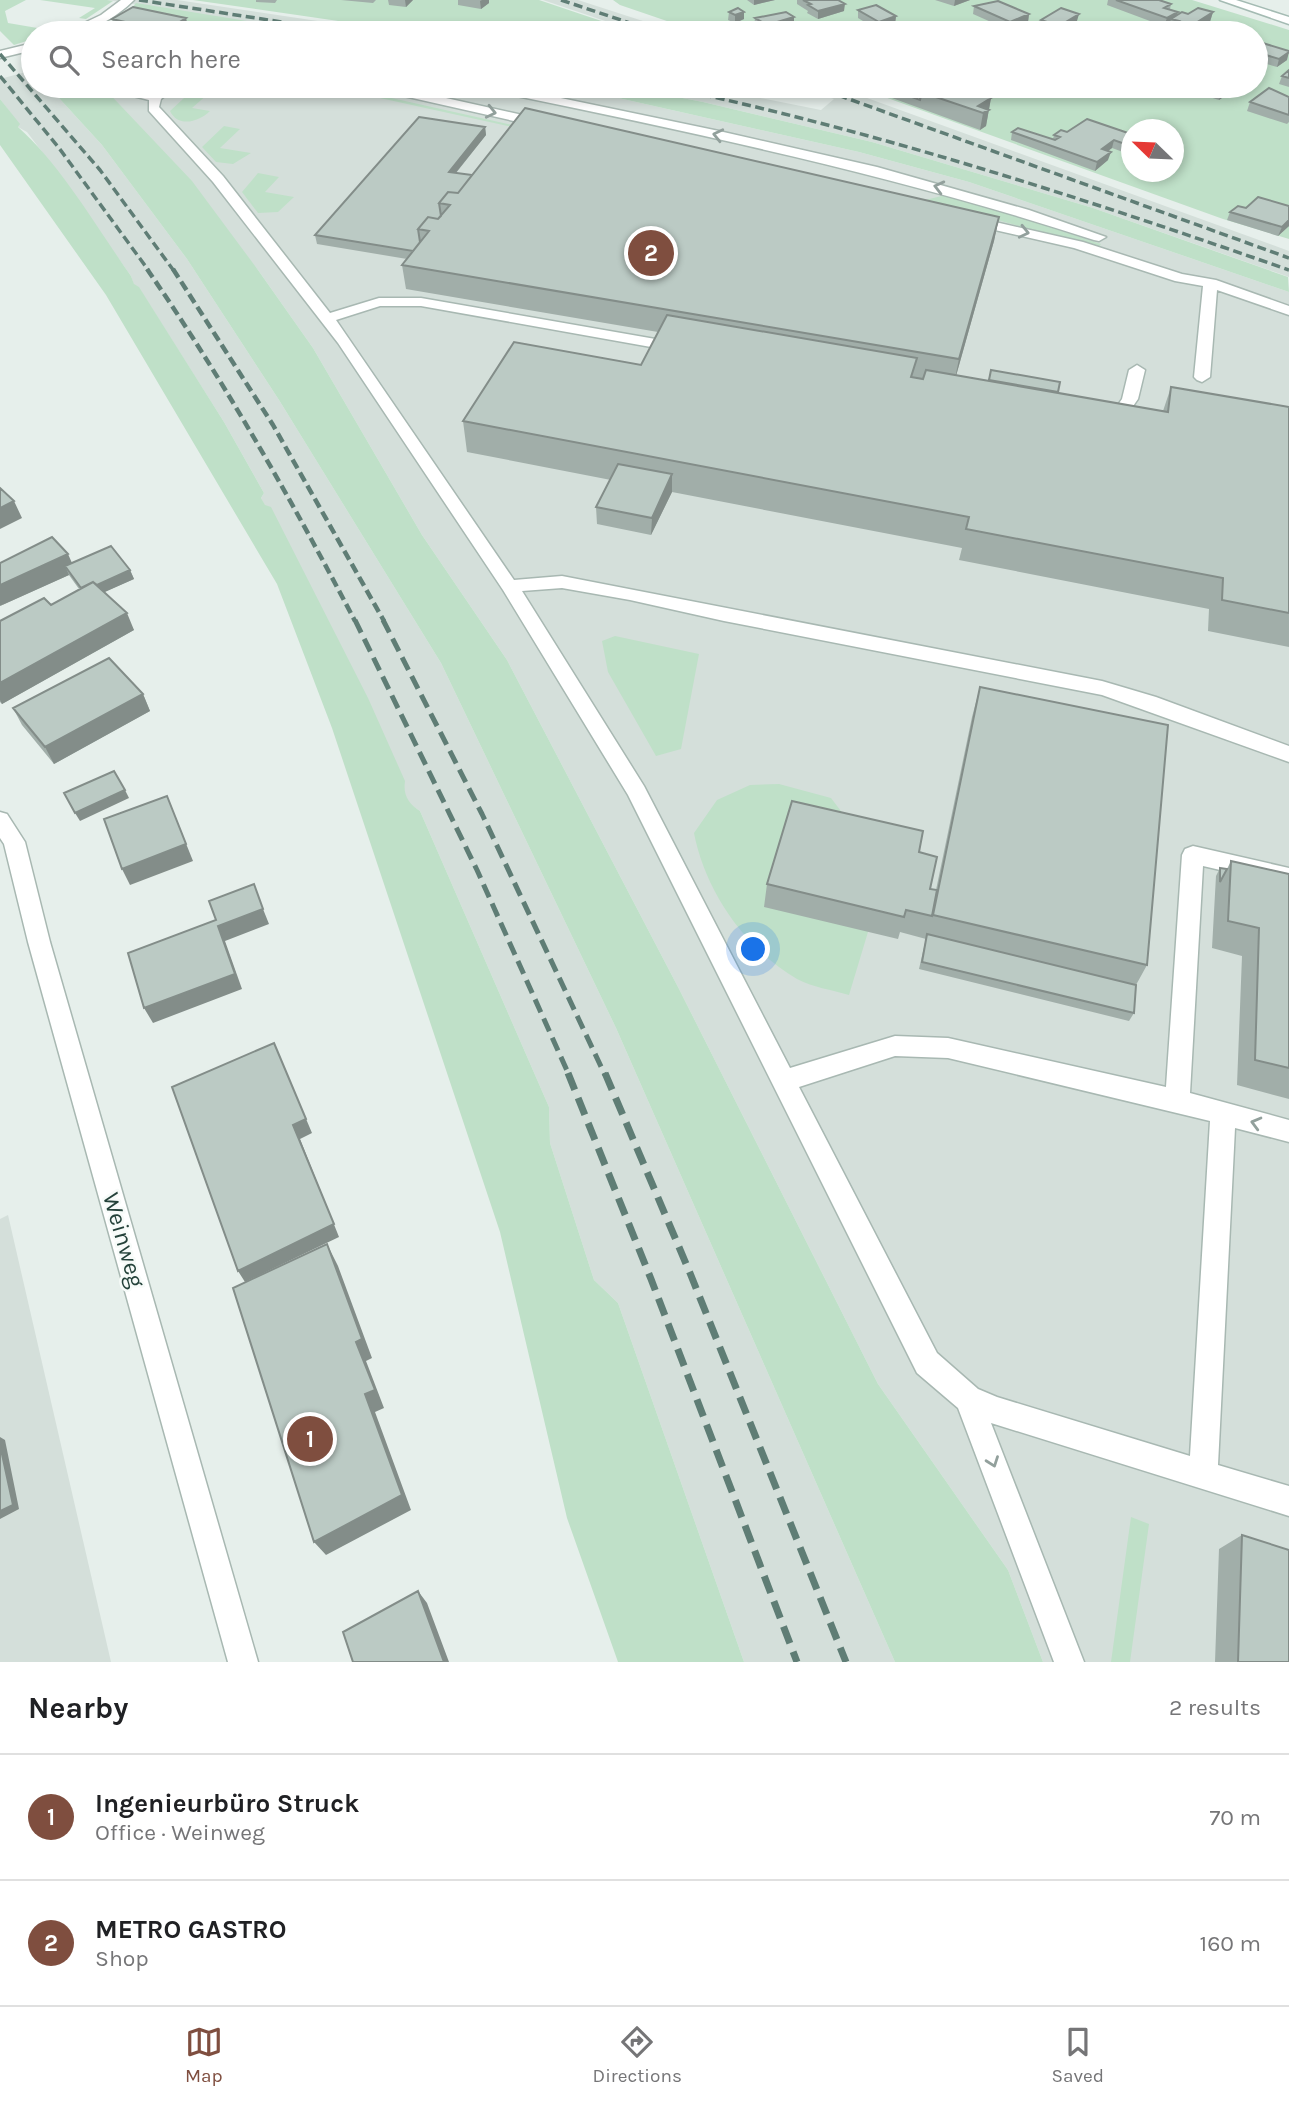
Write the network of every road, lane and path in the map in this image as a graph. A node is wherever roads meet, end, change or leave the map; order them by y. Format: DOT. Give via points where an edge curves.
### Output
graph roads {
  1 [pos="128,0"];
  2 [pos="1225,0"];
  3 [pos="96,21"];
  4 [pos="1289,21"];
  5 [pos="21,49"];
  6 [pos="0,55"];
  7 [pos="155,98"];
  8 [pos="431,98"];
  9 [pos="542,98"];
  10 [pos="565,128"];
  11 [pos="956,217"];
  12 [pos="1211,283"];
  13 [pos="1289,311"];
  14 [pos="328,318"];
  15 [pos="702,351"];
  16 [pos="1137,370"];
  17 [pos="1202,377"];
  18 [pos="1087,419"];
  19 [pos="509,586"];
  20 [pos="1289,754"];
  21 [pos="0,821"];
  22 [pos="7,844"];
  23 [pos="1289,877"];
  24 [pos="784,1081"];
  25 [pos="1177,1101"];
  26 [pos="1223,1114"];
  27 [pos="1289,1132"];
  28 [pos="968,1399"];
  29 [pos="1203,1474"];
  30 [pos="1289,1501"];
  31 [pos="243,1662"];
  32 [pos="1069,1662"];
  1 -- 3 [label="street"];
  2 -- 4 [label="street"];
  5 -- 6 [label="street"];
  7 -- 14 [label="street" via="153,108 158,115 218,179"];
  8 -- 10 [label="street, one-way"];
  12 -- 9 [label="street, one-way" via="1178,265 955,191"];
  11 -- 12 [label="street, one-way" via="1078,244 1181,278"];
  12 -- 13 [label="street"];
  12 -- 17 [label="street"];
  14 -- 15 [label="street" via="379,302 421,302"];
  14 -- 19 [label="street"];
  16 -- 18 [label="street" via="1130,400 1118,416"];
  19 -- 20 [label="street" via="562,582 617,591 1102,688 1147,699"];
  19 -- 24 [label="street" via="637,792"];
  21 -- 22 [label="street, Weinweg"];
  22 -- 31 [label="street, Weinweg"];
  23 -- 25 [label="street" via="1193,855"];
  24 -- 25 [label="street" via="895,1045 948,1048"];
  24 -- 28 [label="street" via="927,1363"];
  25 -- 26 [label="street"];
  27 -- 26 [label="street, one-way"];
  26 -- 29 [label="street"];
  28 -- 29 [label="street"];
  28 -- 32 [label="street, one-way"];
  29 -- 30 [label="street"];
}
